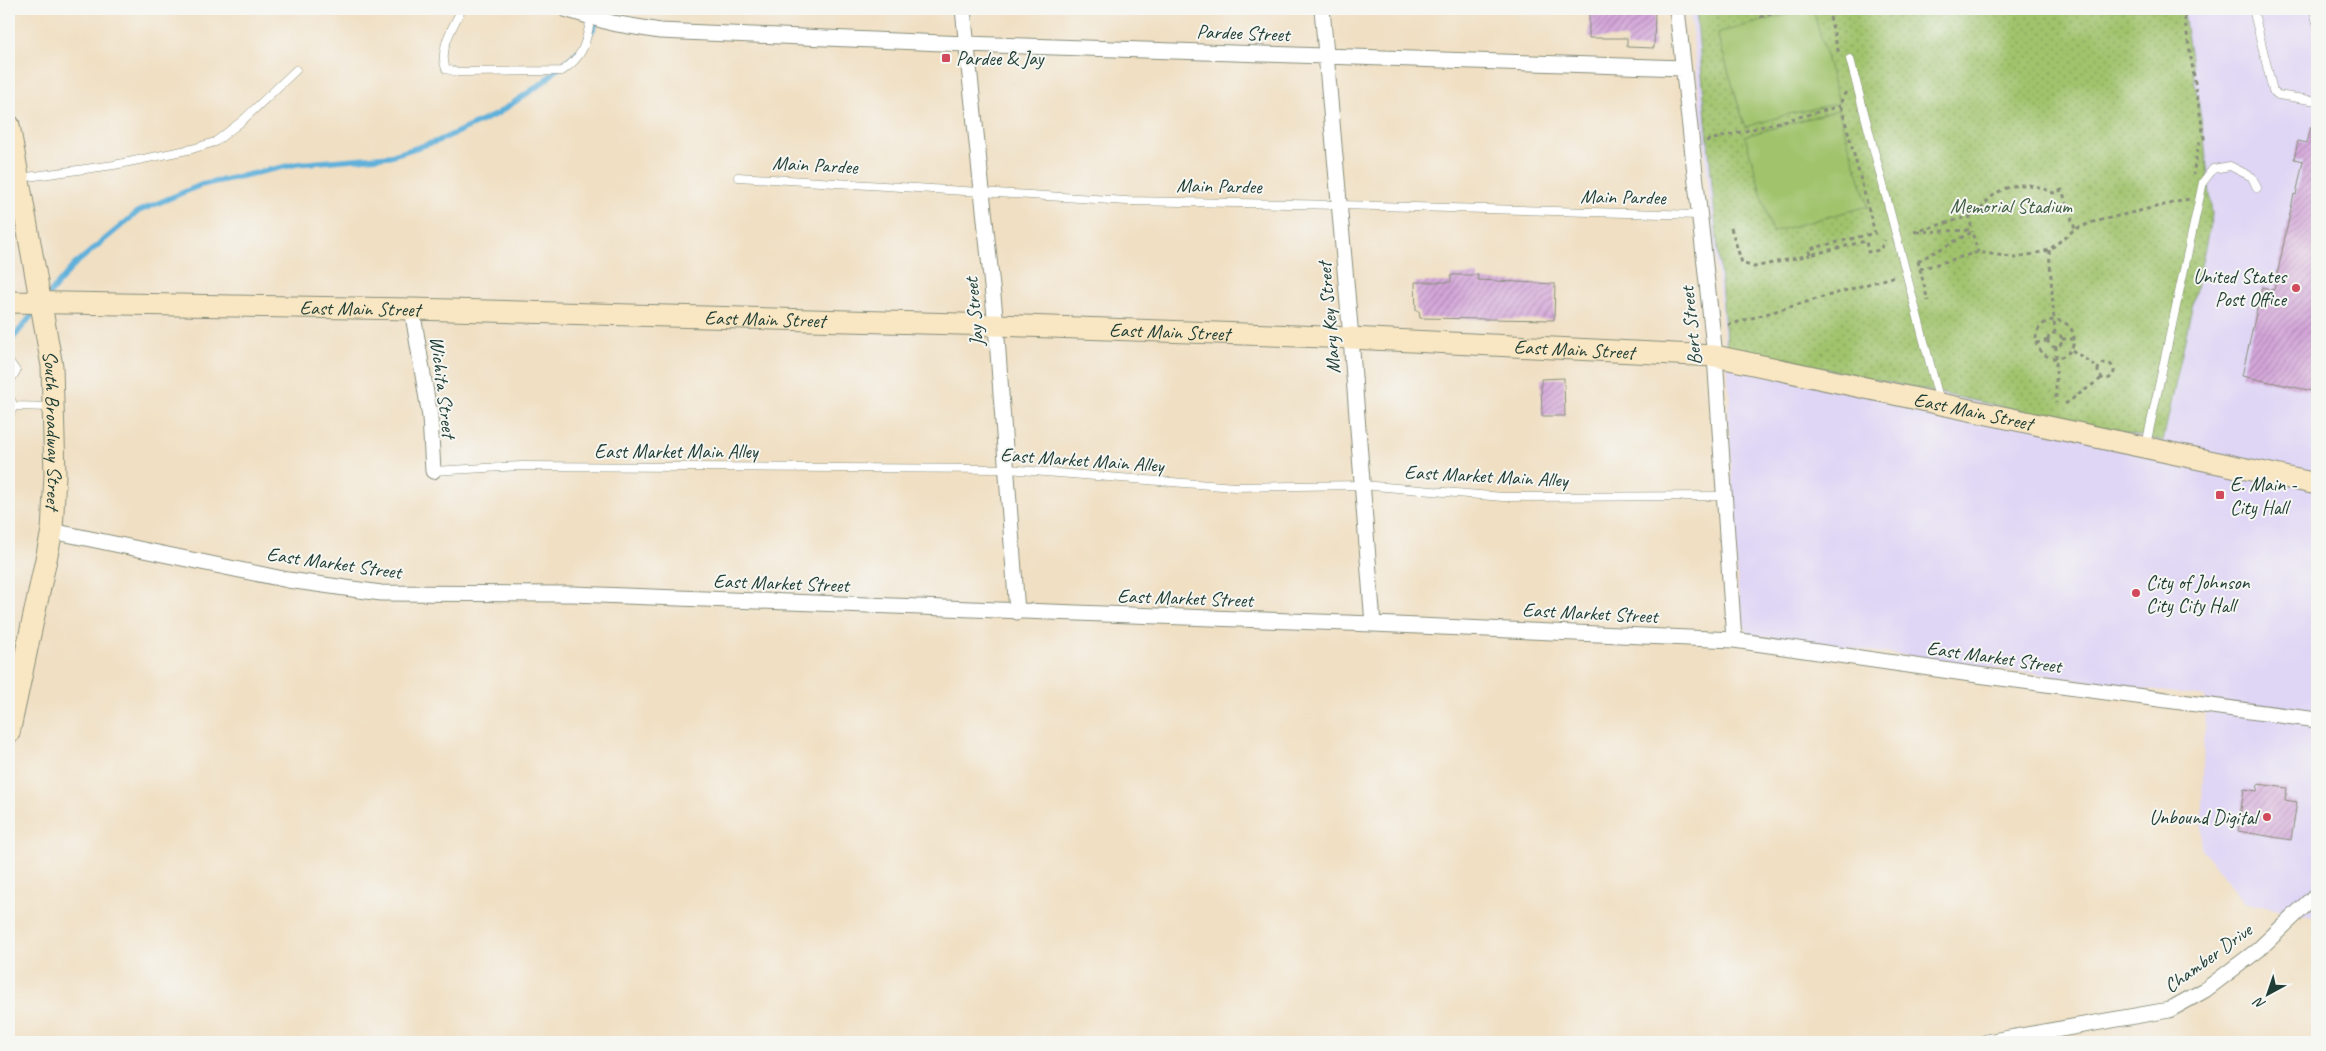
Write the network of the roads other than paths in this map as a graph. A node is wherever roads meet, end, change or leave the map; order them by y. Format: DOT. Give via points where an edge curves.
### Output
graph roads {
  1 [pos="462,9"];
  2 [pos="565,9"];
  3 [pos="963,9"];
  4 [pos="1322,9"];
  5 [pos="1677,9"];
  6 [pos="2253,9"];
  7 [pos="2314,9"];
  8 [pos="591,18"];
  9 [pos="2317,23"];
  10 [pos="966,44"];
  11 [pos="1327,56"];
  12 [pos="1850,59"];
  13 [pos="1683,68"];
  14 [pos="296,70"];
  15 [pos="2317,101"];
  16 [pos="9,125"];
  17 [pos="738,177"];
  18 [pos="18,178"];
  19 [pos="2257,188"];
  20 [pos="982,191"];
  21 [pos="1340,205"];
  22 [pos="1699,216"];
  23 [pos="9,302"];
  24 [pos="42,304"];
  25 [pos="412,309"];
  26 [pos="996,325"];
  27 [pos="1352,338"];
  28 [pos="1715,356"];
  29 [pos="9,361"];
  30 [pos="9,383"];
  31 [pos="9,397"];
  32 [pos="1940,404"];
  33 [pos="14,406"];
  34 [pos="52,407"];
  35 [pos="9,416"];
  36 [pos="2145,448"];
  37 [pos="1007,469"];
  38 [pos="433,471"];
  39 [pos="2317,484"];
  40 [pos="1362,485"];
  41 [pos="1726,496"];
  42 [pos="52,531"];
  43 [pos="1017,612"];
  44 [pos="1373,624"];
  45 [pos="1734,640"];
  46 [pos="2317,720"];
  47 [pos="9,734"];
  48 [pos="2317,894"];
  49 [pos="1988,1042"];
  1 -- 8 [label="lane" via="448,35 442,61 446,69 458,72 562,71 576,62 584,49"];
  2 -- 8 [label="street, Pardee Street"];
  3 -- 10 [label="street, Jay Street"];
  4 -- 11 [label="street, Mary Key Street"];
  5 -- 13 [label="street, Bert Street"];
  6 -- 15 [label="lane" via="2273,91 2278,95"];
  7 -- 9 [label="lane"];
  8 -- 10 [label="street, Pardee Street" via="660,31"];
  10 -- 11 [label="street, Pardee Street"];
  10 -- 20 [label="street, Jay Street"];
  11 -- 13 [label="street, Pardee Street"];
  11 -- 21 [label="street, Mary Key Street"];
  12 -- 32 [label="lane"];
  13 -- 22 [label="street, Bert Street"];
  14 -- 18 [label="lane" via="215,142 192,150 114,165"];
  16 -- 18 [label="main road, South Broadway Street"];
  17 -- 20 [label="lane, Main Pardee"];
  18 -- 24 [label="main road, South Broadway Street"];
  19 -- 36 [label="lane" via="2252,177 2230,166 2213,169 2204,182"];
  20 -- 21 [label="lane, Main Pardee" via="1127,201"];
  20 -- 26 [label="street, Jay Street"];
  21 -- 22 [label="lane, Main Pardee"];
  21 -- 27 [label="street, Mary Key Street"];
  22 -- 28 [label="street, Bert Street"];
  23 -- 24 [label="main road, East Main Street"];
  24 -- 25 [label="main road, East Main Street"];
  24 -- 34 [label="main road, South Broadway Street" via="52,366"];
  25 -- 26 [label="main road, East Main Street"];
  25 -- 38 [label="street, Wichita Street" via="430,417"];
  26 -- 27 [label="main road, East Main Street"];
  26 -- 37 [label="street, Jay Street"];
  27 -- 28 [label="main road, East Main Street"];
  27 -- 40 [label="street, Mary Key Street"];
  28 -- 32 [label="main road, East Main Street"];
  28 -- 41 [label="street, Bert Street"];
  29 -- 30 [label="lane" via="16,371"];
  31 -- 33 [label="lane"];
  32 -- 36 [label="main road, East Main Street"];
  33 -- 34 [label="lane"];
  33 -- 35 [label="lane"];
  34 -- 42 [label="main road, South Broadway Street" via="55,475"];
  36 -- 39 [label="main road, East Main Street"];
  37 -- 38 [label="lane, East Market Main Alley" via="521,466"];
  37 -- 40 [label="lane, East Market Main Alley" via="1235,487"];
  37 -- 43 [label="street, Jay Street"];
  40 -- 41 [label="lane, East Market Main Alley" via="1503,497"];
  40 -- 44 [label="street, Mary Key Street"];
  41 -- 45 [label="street, Bert Street"];
  42 -- 43 [label="street, East Market Street" via="288,580 381,593 573,594"];
  42 -- 47 [label="main road, South Broadway Street"];
  43 -- 44 [label="street, East Market Street"];
  44 -- 45 [label="street, East Market Street"];
  45 -- 46 [label="street, East Market Street"];
  48 -- 49 [label="street, Chamber Drive" via="2258,950 2205,990 2169,1010"];
}
